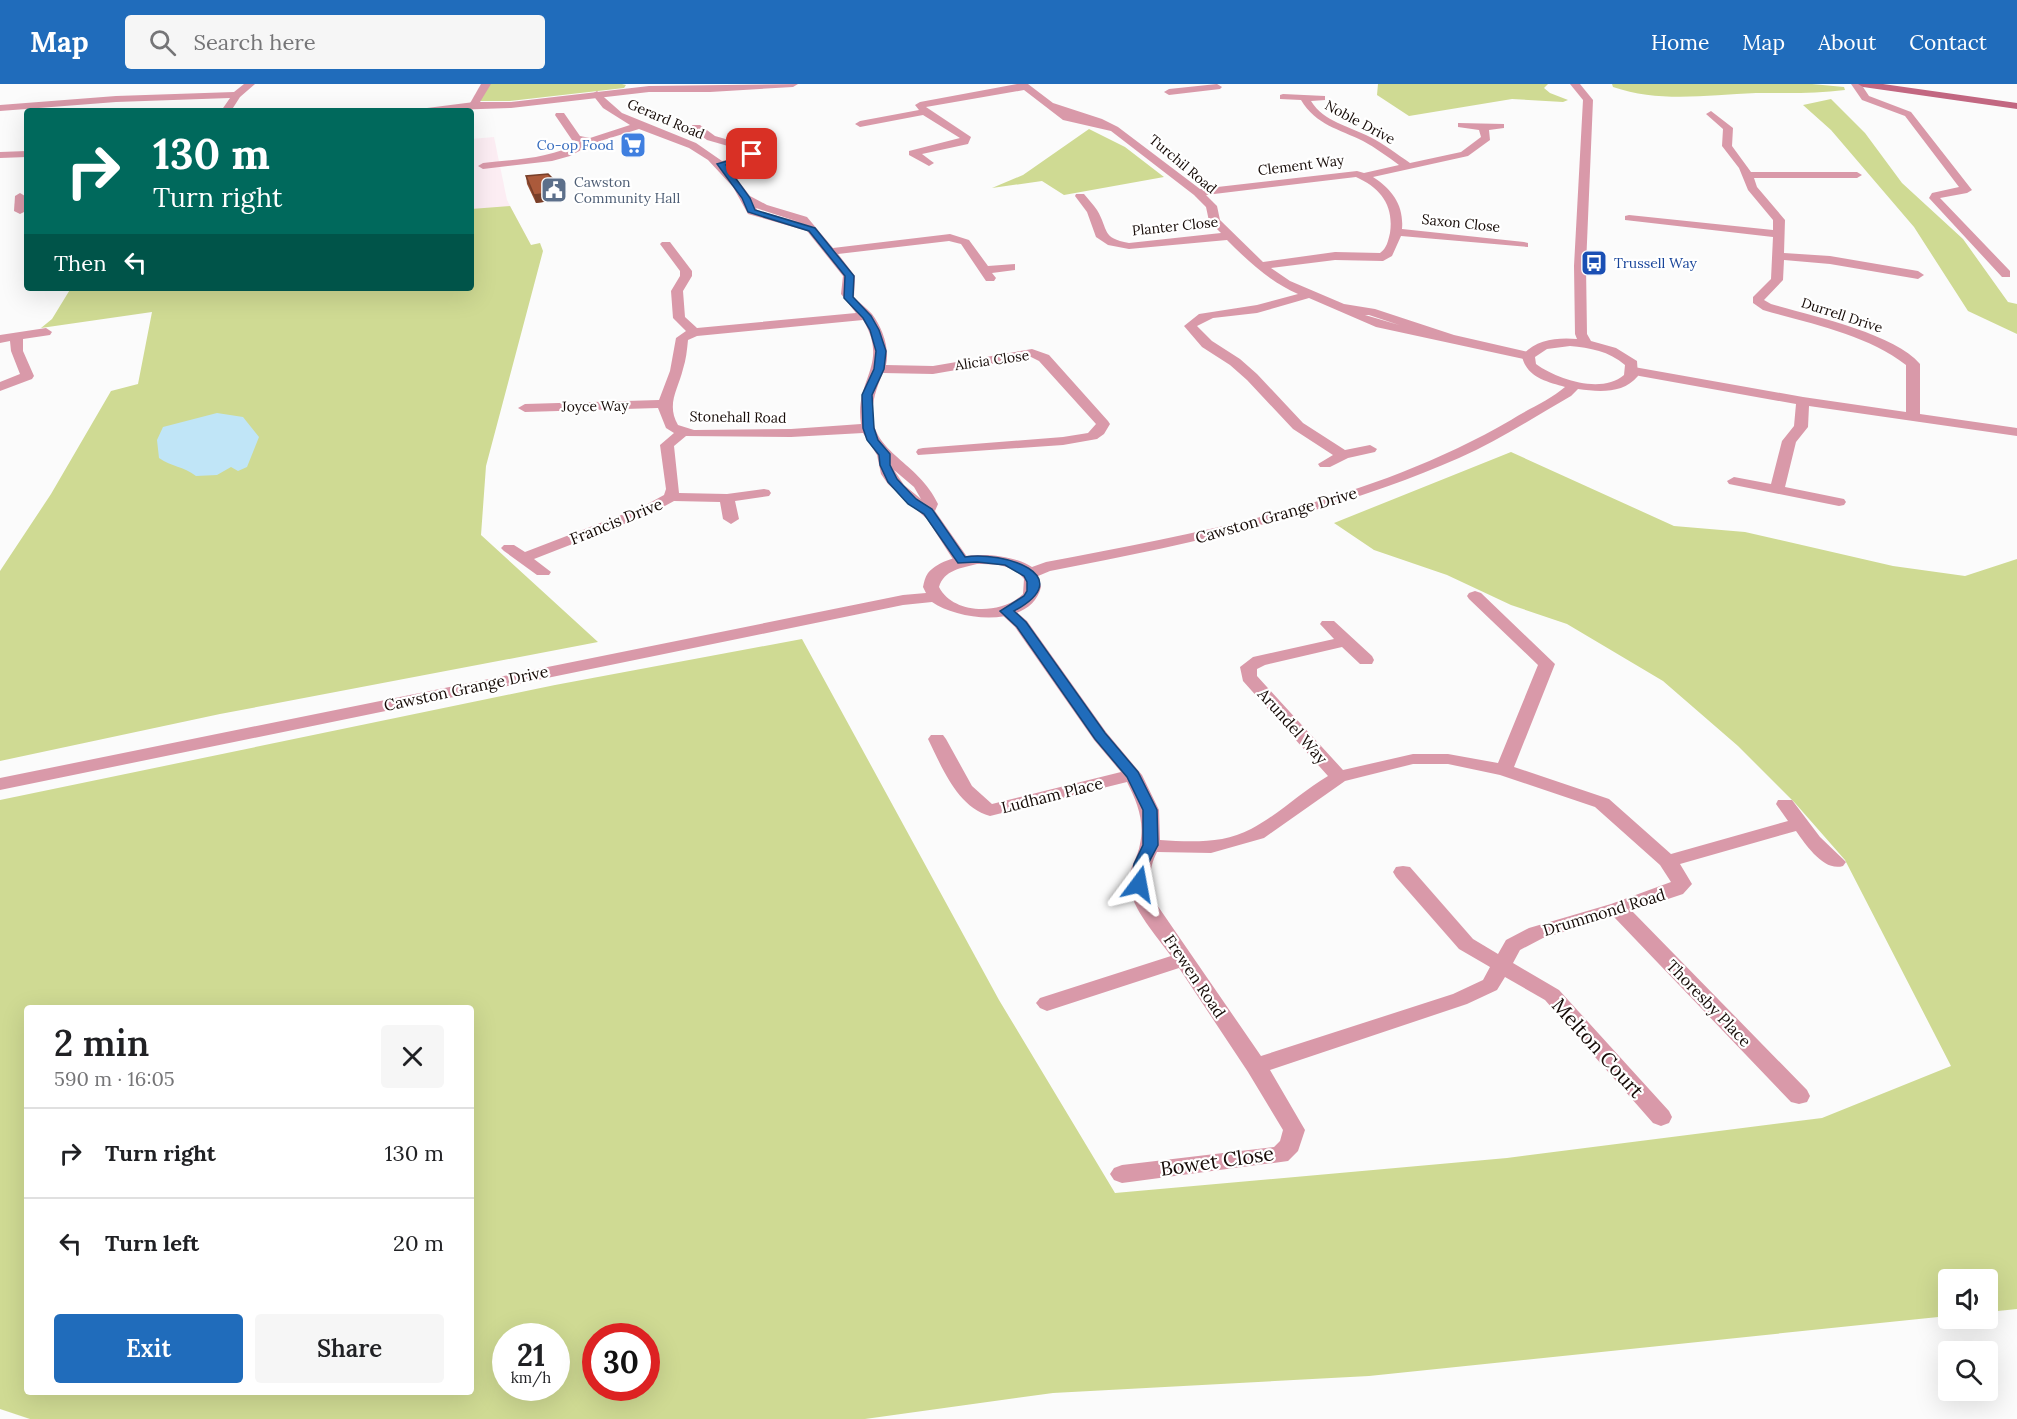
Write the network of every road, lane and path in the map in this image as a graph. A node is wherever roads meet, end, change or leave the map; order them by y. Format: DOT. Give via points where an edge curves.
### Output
graph roads {
  1 [pos="250,84"];
  2 [pos="486,84"];
  3 [pos="793,84"];
  4 [pos="1856,84"];
  5 [pos="1863,84"];
  6 [pos="767,85"];
  7 [pos="1024,86"];
  8 [pos="1190,86"];
  9 [pos="1582,86"];
  10 [pos="1217,87"];
  11 [pos="1169,92"];
  12 [pos="597,94"];
  13 [pos="237,95"];
  14 [pos="1283,97"];
  15 [pos="1322,98"];
  16 [pos="1305,99"];
  17 [pos="474,105"];
  18 [pos="2017,106"];
  19 [pos="0,108"];
  20 [pos="228,108"];
  21 [pos="450,108"];
  22 [pos="925,112"];
  23 [pos="1711,114"];
  24 [pos="560,115"];
  25 [pos="860,124"];
  26 [pos="640,125"];
  27 [pos="1462,125"];
  28 [pos="1500,126"];
  29 [pos="696,128"];
  30 [pos="1483,128"];
  31 [pos="590,141"];
  32 [pos="24,154"];
  33 [pos="0,155"];
  34 [pos="721,164"];
  35 [pos="929,164"];
  36 [pos="483,166"];
  37 [pos="1407,166"];
  38 [pos="1857,175"];
  39 [pos="1365,176"];
  40 [pos="1749,176"];
  41 [pos="1198,193"];
  42 [pos="1080,196"];
  43 [pos="1629,218"];
  44 [pos="1395,232"];
  45 [pos="1780,234"];
  46 [pos="1228,236"];
  47 [pos="666,244"];
  48 [pos="1524,245"];
  49 [pos="829,252"];
  50 [pos="1778,256"];
  51 [pos="1260,266"];
  52 [pos="1011,267"];
  53 [pos="2006,274"];
  54 [pos="1918,275"];
  55 [pos="1307,295"];
  56 [pos="867,316"];
  57 [pos="46,332"];
  58 [pos="694,332"];
  59 [pos="16,336"];
  60 [pos="0,339"];
  61 [pos="1586,344"];
  62 [pos="1528,356"];
  63 [pos="879,369"];
  64 [pos="1634,371"];
  65 [pos="1574,386"];
  66 [pos="0,387"];
  67 [pos="1803,401"];
  68 [pos="664,404"];
  69 [pos="525,408"];
  70 [pos="1913,418"];
  71 [pos="868,428"];
  72 [pos="683,432"];
  73 [pos="2017,432"];
  74 [pos="1370,448"];
  75 [pos="923,452"];
  76 [pos="1343,455"];
  77 [pos="1324,464"];
  78 [pos="1734,481"];
  79 [pos="1777,489"];
  80 [pos="764,493"];
  81 [pos="671,497"];
  82 [pos="727,498"];
  83 [pos="1839,502"];
  84 [pos="731,519"];
  85 [pos="509,548"];
  86 [pos="525,557"];
  87 [pos="962,561"];
  88 [pos="543,572"];
  89 [pos="1029,574"];
  90 [pos="1475,596"];
  91 [pos="934,597"];
  92 [pos="1006,611"];
  93 [pos="1328,624"];
  94 [pos="1346,641"];
  95 [pos="1366,660"];
  96 [pos="937,739"];
  97 [pos="1504,770"];
  98 [pos="1133,775"];
  99 [pos="1340,777"];
  100 [pos="0,784"];
  101 [pos="1785,804"];
  102 [pos="1800,824"];
  103 [pos="1150,845"];
  104 [pos="1667,861"];
  105 [pos="1836,862"];
  106 [pos="1403,872"];
  107 [pos="1618,909"];
  108 [pos="1185,959"];
  109 [pos="1500,966"];
  110 [pos="1047,1003"];
  111 [pos="1256,1065"];
  112 [pos="1799,1096"];
  113 [pos="1661,1117"];
  114 [pos="1122,1174"];
  1 -- 13 [label="street"];
  2 -- 17 [label="street"];
  3 -- 6 [label="street"];
  4 -- 53 [label="street" via="1865,98 1908,114 1968,190 1945,192 1934,198"];
  5 -- 18 [label="main road"];
  6 -- 12 [label="street" via="649,88"];
  7 -- 22 [label="street" via="925,103 920,105"];
  7 -- 41 [label="street, Turchil Road" via="1050,105 1095,118 1114,129"];
  8 -- 10 [label="street"];
  8 -- 11 [label="street"];
  9 -- 61 [label="street" via="1588,100 1580,266 1581,334"];
  12 -- 17 [label="street" via="511,105"];
  12 -- 26 [label="street, Gerard Road" via="606,108"];
  13 -- 19 [label="street"];
  13 -- 20 [label="street"];
  14 -- 16 [label="street, Noble Drive"];
  15 -- 16 [label="street, Noble Drive"];
  16 -- 37 [label="street, Noble Drive" via="1320,119 1369,140"];
  17 -- 21 [label="street"];
  22 -- 25 [label="street"];
  22 -- 35 [label="street" via="967,140 913,153"];
  23 -- 40 [label="street, Durrell Drive" via="1728,128 1727,146"];
  24 -- 31 [label="street" via="576,138"];
  26 -- 31 [label="street"];
  26 -- 34 [label="street, Gerard Road" via="703,151"];
  27 -- 30 [label="street"];
  28 -- 30 [label="street"];
  29 -- 34 [label="street" via="752,154"];
  30 -- 37 [label="street, Noble Drive" via="1486,138 1464,154"];
  31 -- 36 [label="street" via="548,159"];
  32 -- 33 [label="street"];
  34 -- 49 [label="street, Gerard Road" via="752,212 812,229"];
  37 -- 39 [label="street, Noble Drive"];
  38 -- 40 [label="street"];
  39 -- 41 [label="street, Clement Way" via="1351,174"];
  39 -- 44 [label="street, Clement Way" via="1394,202"];
  40 -- 45 [label="street, Durrell Drive" via="1752,188 1779,220"];
  41 -- 46 [label="street, Turchil Road"];
  42 -- 46 [label="street, Planter Close" via="1092,211 1102,237 1122,246"];
  43 -- 45 [label="street"];
  44 -- 48 [label="street, Saxon Close"];
  44 -- 51 [label="street, Clement Way" via="1394,247 1383,257 1335,256"];
  45 -- 50 [label="street, Durrell Drive"];
  46 -- 51 [label="street, Turchil Road"];
  47 -- 58 [label="street" via="686,271 676,291 679,318"];
  49 -- 52 [label="street" via="950,237 965,242 987,274"];
  49 -- 56 [label="street, Gerard Road" via="849,276 849,298"];
  50 -- 54 [label="street" via="1830,260"];
  50 -- 70 [label="street, Durrell Drive" via="1777,280 1757,300 1767,307 1903,354 1913,364"];
  51 -- 55 [label="street, Turchil Road"];
  55 -- 62 [label="street, Turchil Road" via="1341,307 1358,318 1405,332"];
  55 -- 76 [label="street" via="1257,309 1208,316 1190,326 1207,344 1252,377 1298,426"];
  56 -- 58 [label="street"];
  56 -- 63 [label="street, Gerard Road" via="881,351"];
  57 -- 59 [label="street"];
  58 -- 68 [label="street" via="682,338"];
  59 -- 60 [label="street"];
  59 -- 66 [label="street" via="16,351 27,376"];
  61 -- 62 [label="street" via="1543,345"];
  61 -- 64 [label="street" via="1620,355 1632,364"];
  62 -- 65 [label="street" via="1530,366 1541,376"];
  63 -- 71 [label="street, Gerard Road" via="867,395"];
  63 -- 75 [label="street, Alicia Close" via="933,369 1032,353 1044,358 1103,424 1092,436 1064,441"];
  64 -- 65 [label="street" via="1631,377 1615,385"];
  64 -- 67 [label="street"];
  65 -- 89 [label="street, Cawston Grange Drive" via="1457,454 1343,498 1193,539 1046,567"];
  67 -- 70 [label="street"];
  67 -- 79 [label="street" via="1801,427 1789,441"];
  68 -- 69 [label="street, Joyce Way"];
  68 -- 72 [label="street, Stonehall Road" via="668,421"];
  70 -- 73 [label="street"];
  71 -- 72 [label="street, Stonehall Road" via="791,433"];
  71 -- 87 [label="street, Gerard Road" via="884,454 892,480 912,502 928,512"];
  72 -- 81 [label="street, Francis Drive" via="667,445 674,489"];
  74 -- 76 [label="street"];
  76 -- 77 [label="street"];
  78 -- 79 [label="street"];
  79 -- 83 [label="street"];
  80 -- 82 [label="street"];
  81 -- 82 [label="street"];
  81 -- 86 [label="street, Francis Drive"];
  82 -- 84 [label="street"];
  85 -- 86 [label="street"];
  86 -- 88 [label="street"];
  87 -- 89 [label="street" via="993,559"];
  87 -- 91 [label="street" via="943,568 932,580"];
  89 -- 92 [label="street" via="1033,591"];
  90 -- 97 [label="street" via="1547,664"];
  91 -- 92 [label="street" via="964,612"];
  91 -- 100 [label="street, Cawston Grange Drive" via="707,639"];
  92 -- 98 [label="street, Frewen Road" via="1021,624 1100,736"];
  93 -- 94 [label="street"];
  94 -- 95 [label="street"];
  94 -- 99 [label="street, Arundel Way" via="1248,667 1249,677"];
  96 -- 98 [label="street, Ludham Place" via="976,803 990,810"];
  97 -- 99 [label="street, Drummond Road" via="1448,759 1413,759"];
  97 -- 104 [label="street, Drummond Road" via="1602,803"];
  98 -- 103 [label="street, Frewen Road" via="1150,810"];
  99 -- 103 [label="street, Drummond Road" via="1257,834 1211,847"];
  101 -- 102 [label="street"];
  102 -- 104 [label="street"];
  102 -- 105 [label="street"];
  103 -- 108 [label="street, Frewen Road" via="1141,864 1139,884 1145,903"];
  104 -- 107 [label="street, Drummond Road" via="1682,884 1676,890"];
  106 -- 109 [label="street, Melton Court" via="1466,944"];
  107 -- 109 [label="street, Drummond Road" via="1536,933 1513,945"];
  107 -- 112 [label="street, Thoresby Place"];
  108 -- 110 [label="street"];
  108 -- 111 [label="street, Frewen Road"];
  109 -- 111 [label="street, Drummond Road" via="1490,985 1460,999"];
  109 -- 113 [label="street, Melton Court" via="1552,995"];
  111 -- 114 [label="street, Bowet Close" via="1294,1130 1290,1145 1280,1155"];
}
